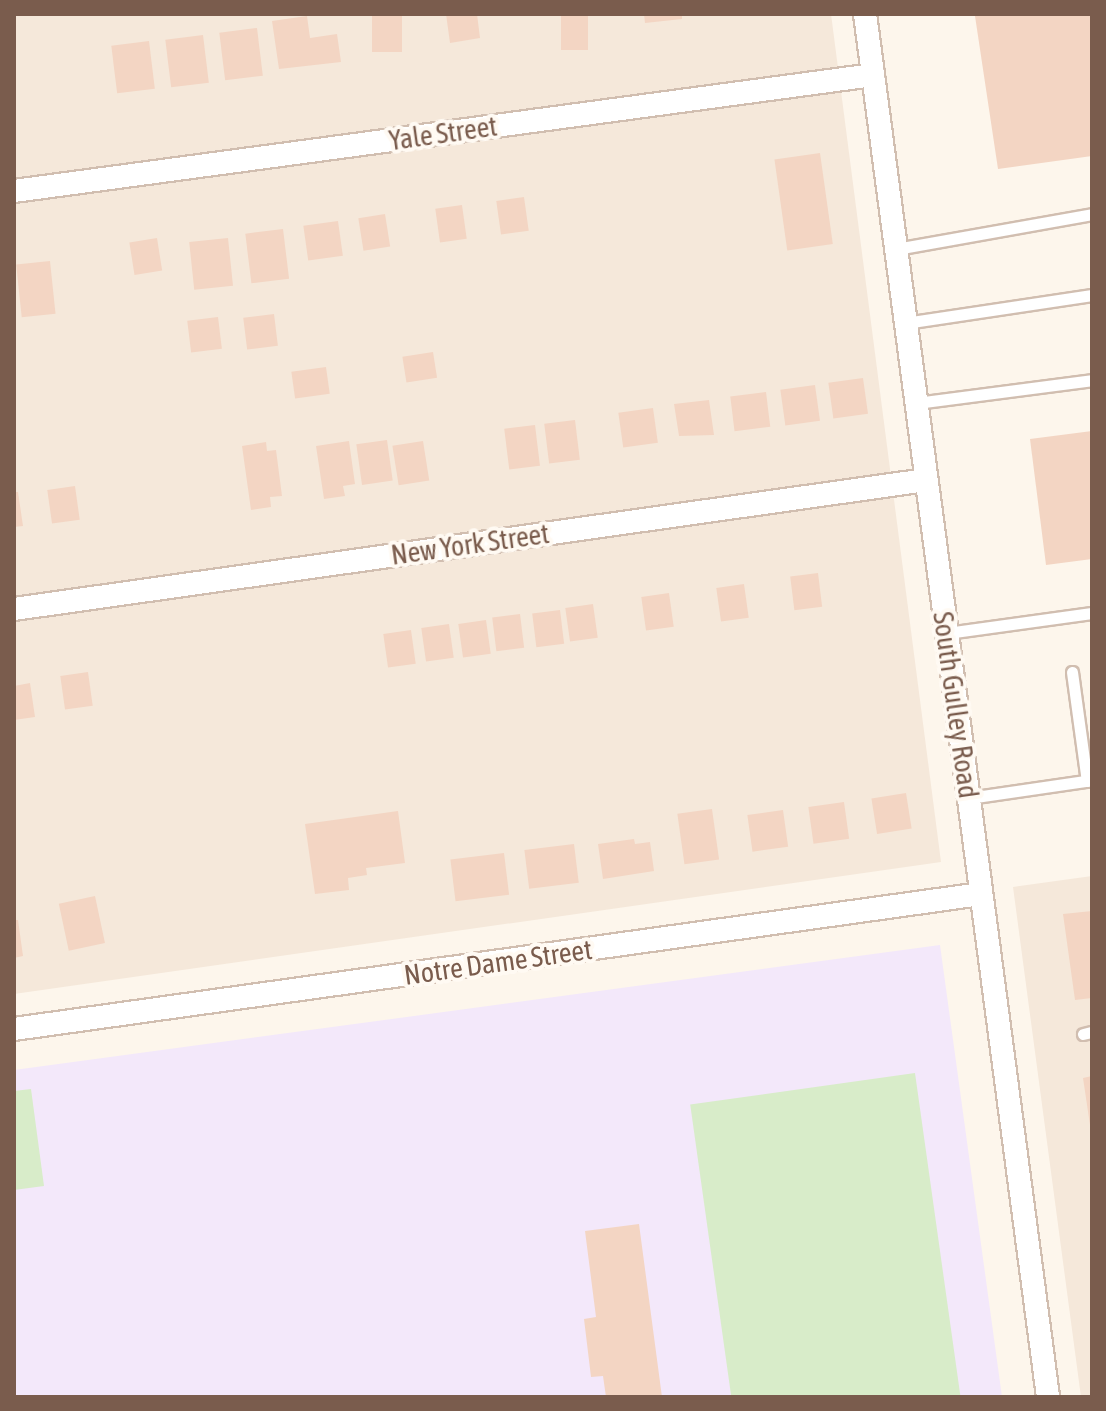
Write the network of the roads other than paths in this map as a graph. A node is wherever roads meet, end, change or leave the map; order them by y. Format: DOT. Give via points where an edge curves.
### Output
graph roads {
  1 [pos="865,14"];
  2 [pos="873,75"];
  3 [pos="14,191"];
  4 [pos="1092,214"];
  5 [pos="896,249"];
  6 [pos="1092,295"];
  7 [pos="905,323"];
  8 [pos="1092,380"];
  9 [pos="916,403"];
  10 [pos="926,480"];
  11 [pos="14,609"];
  12 [pos="1092,613"];
  13 [pos="947,633"];
  14 [pos="1072,672"];
  15 [pos="1089,780"];
  16 [pos="969,798"];
  17 [pos="981,894"];
  18 [pos="14,1029"];
  19 [pos="1048,1397"];
  1 -- 2 [label="street, South Gulley Road"];
  2 -- 3 [label="street, Yale Street"];
  2 -- 5 [label="street, South Gulley Road"];
  4 -- 5 [label="lane"];
  5 -- 7 [label="street, South Gulley Road"];
  6 -- 7 [label="lane"];
  7 -- 9 [label="street, South Gulley Road"];
  8 -- 9 [label="lane"];
  9 -- 10 [label="street, South Gulley Road"];
  10 -- 11 [label="street, New York Street"];
  10 -- 13 [label="street, South Gulley Road"];
  12 -- 13 [label="lane"];
  13 -- 16 [label="street, South Gulley Road"];
  14 -- 15 [label="lane"];
  15 -- 16 [label="lane"];
  16 -- 17 [label="street, South Gulley Road"];
  17 -- 18 [label="street, Notre Dame Street"];
  17 -- 19 [label="street, South Gulley Road"];
}
